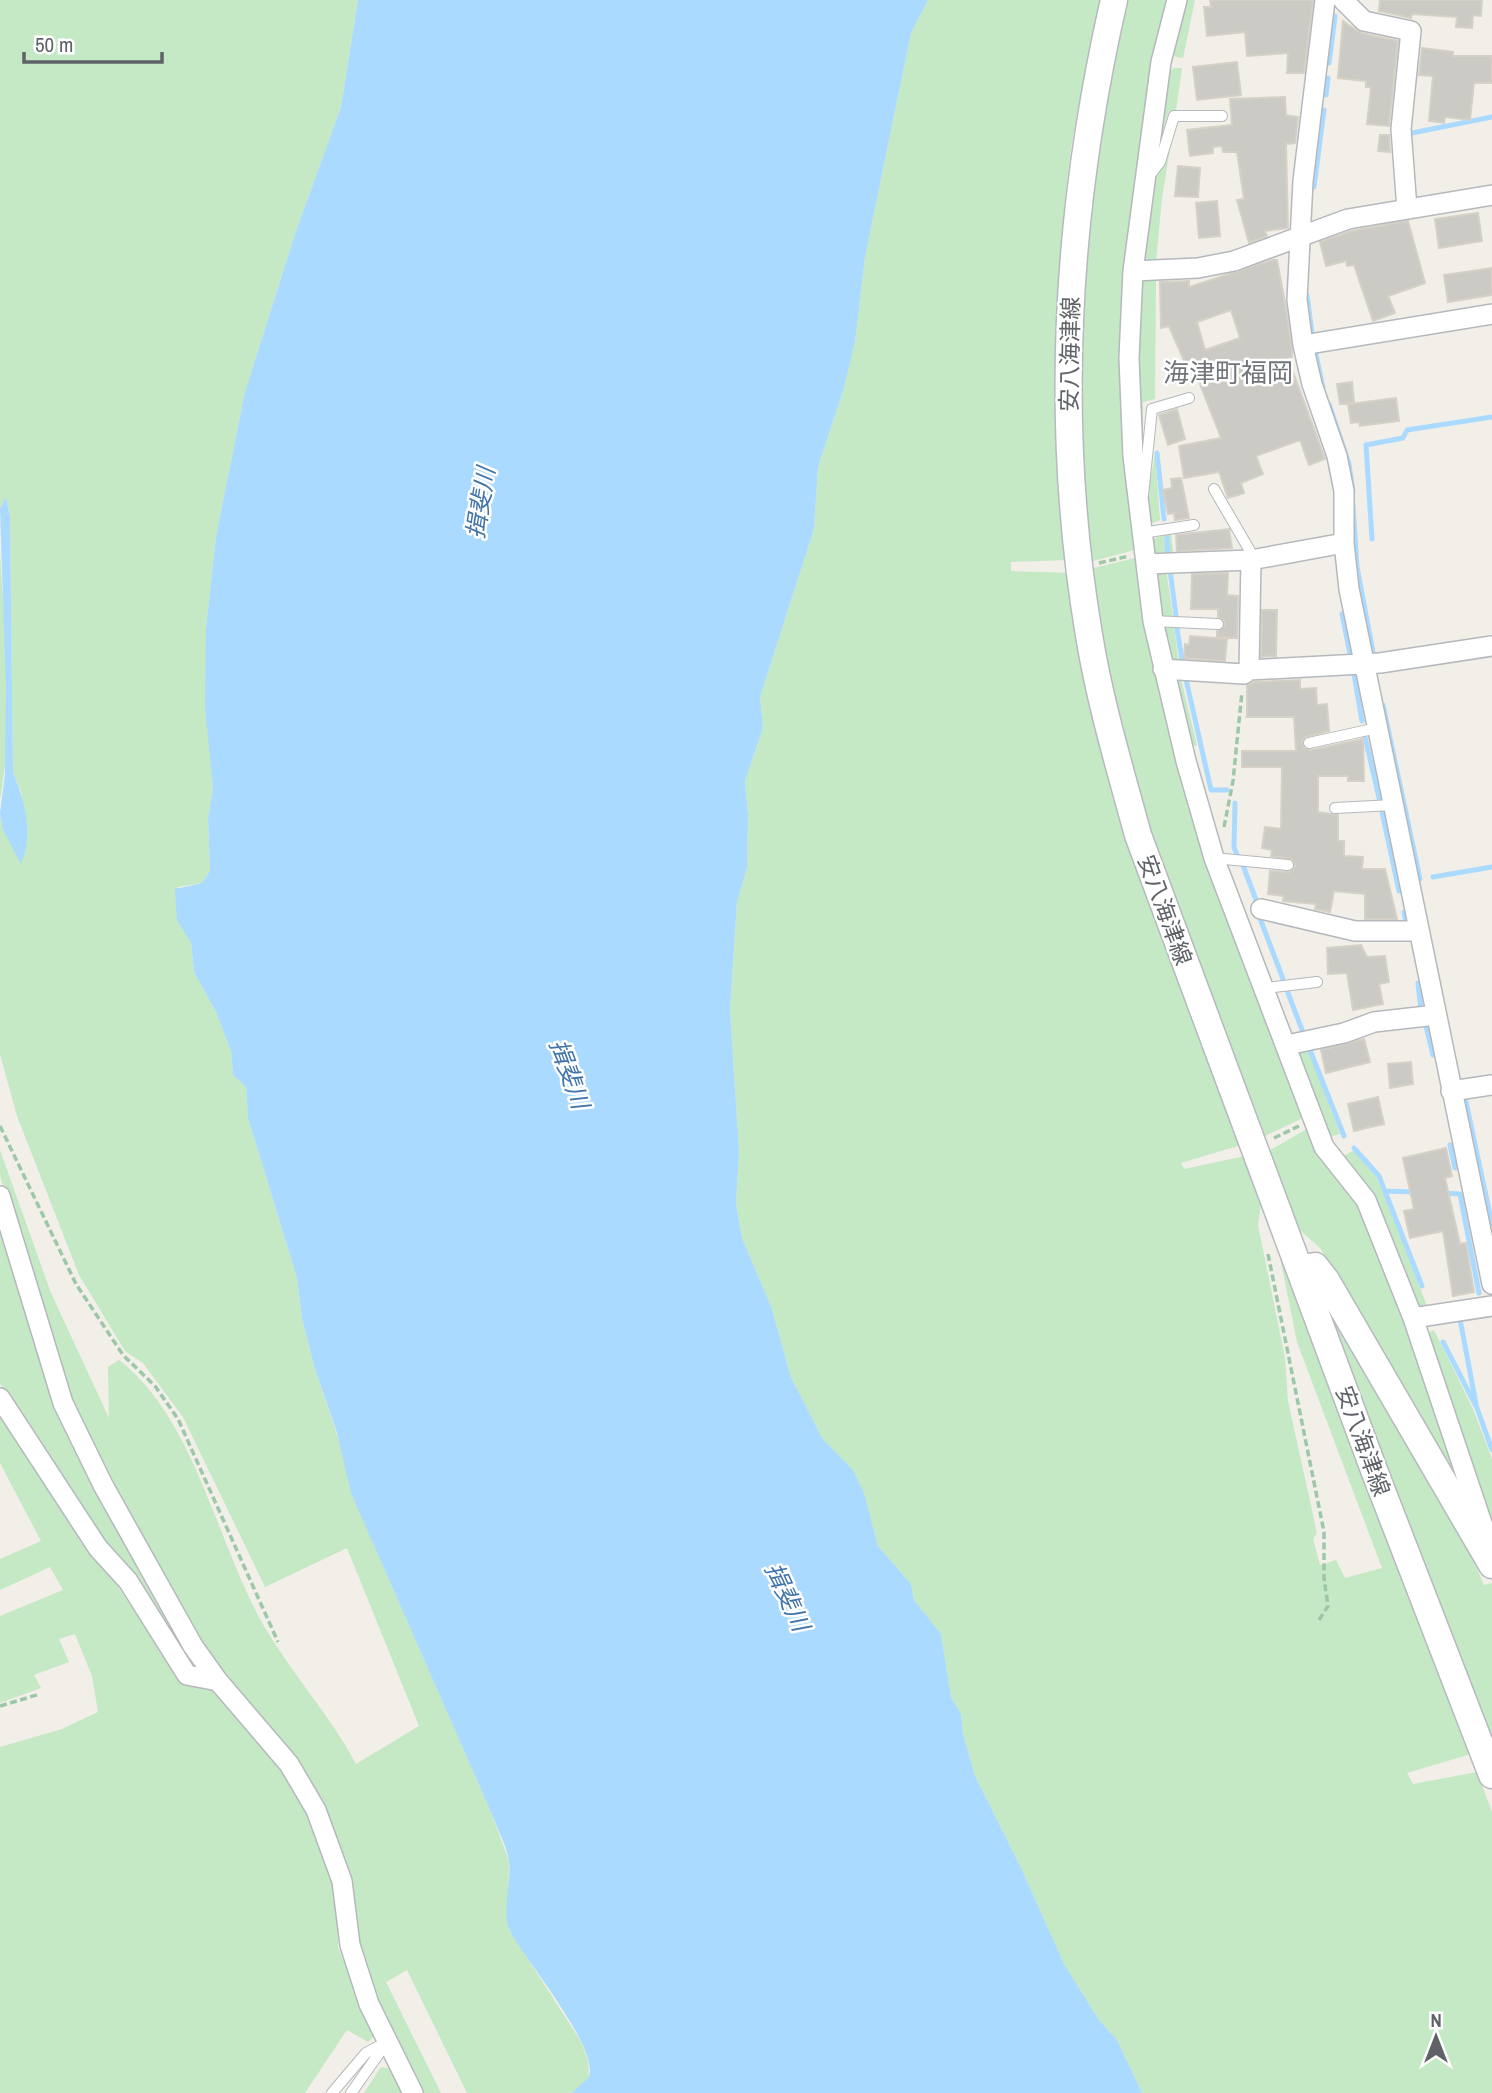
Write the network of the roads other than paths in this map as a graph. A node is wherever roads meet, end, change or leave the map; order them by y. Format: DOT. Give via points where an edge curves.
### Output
graph roads {
  1 [pos="1114,0"];
  2 [pos="1177,0"];
  3 [pos="1325,0"];
  4 [pos="1343,0"];
  5 [pos="1222,116"];
  6 [pos="1142,187"];
  7 [pos="1492,195"];
  8 [pos="1407,209"];
  9 [pos="1298,236"];
  10 [pos="1133,271"];
  11 [pos="1492,314"];
  12 [pos="1303,345"];
  13 [pos="1189,398"];
  14 [pos="1213,489"];
  15 [pos="1138,503"];
  16 [pos="1194,525"];
  17 [pos="1343,543"];
  18 [pos="1144,550"];
  19 [pos="1251,560"];
  20 [pos="1153,621"];
  21 [pos="1217,624"];
  22 [pos="1492,646"];
  23 [pos="1364,665"];
  24 [pos="1163,669"];
  25 [pos="1246,672"];
  26 [pos="1377,728"];
  27 [pos="1310,743"];
  28 [pos="1393,804"];
  29 [pos="1335,808"];
  30 [pos="1216,857"];
  31 [pos="1288,865"];
  32 [pos="1261,909"];
  33 [pos="1418,931"];
  34 [pos="1317,982"];
  35 [pos="1265,988"];
  36 [pos="1436,1014"];
  37 [pos="1287,1045"];
  38 [pos="1492,1085"];
  39 [pos="1451,1091"];
  40 [pos="0,1196"];
  41 [pos="1301,1268"];
  42 [pos="1492,1284"];
  43 [pos="1492,1306"];
  44 [pos="1413,1318"];
  45 [pos="0,1398"];
  46 [pos="1492,1555"];
  47 [pos="1492,1565"];
  48 [pos="218,1681"];
  49 [pos="1492,1775"];
  50 [pos="387,2042"];
  51 [pos="353,2092"];
  52 [pos="332,2093"];
  53 [pos="413,2093"];
  1 -- 41 [label="main road, 安八海津線" via="1094,86 1075,223 1068,323 1069,427 1089,636 1138,835"];
  2 -- 6 [label="street" via="1161,62"];
  3 -- 9 [label="street"];
  4 -- 8 [label="street" via="1364,21 1411,31 1401,129"];
  5 -- 6 [label="lane" via="1174,116 1160,162"];
  6 -- 10 [label="street"];
  7 -- 8 [label="street"];
  8 -- 9 [label="street" via="1348,219"];
  9 -- 10 [label="street" via="1234,261"];
  9 -- 12 [label="street" via="1297,300"];
  10 -- 15 [label="street" via="1129,358"];
  11 -- 12 [label="street"];
  12 -- 17 [label="street" via="1338,456"];
  13 -- 15 [label="lane" via="1152,409 1145,492"];
  14 -- 19 [label="lane"];
  15 -- 18 [label="street"];
  16 -- 18 [label="lane"];
  17 -- 19 [label="street"];
  17 -- 23 [label="street"];
  18 -- 19 [label="street"];
  18 -- 20 [label="street"];
  19 -- 25 [label="street"];
  20 -- 21 [label="lane"];
  20 -- 24 [label="street"];
  22 -- 23 [label="street"];
  23 -- 25 [label="street"];
  23 -- 26 [label="street"];
  24 -- 25 [label="street"];
  24 -- 30 [label="street"];
  26 -- 27 [label="lane"];
  26 -- 28 [label="street"];
  28 -- 29 [label="lane"];
  28 -- 33 [label="street"];
  30 -- 31 [label="lane"];
  30 -- 35 [label="street"];
  32 -- 33 [label="street" via="1355,931"];
  33 -- 36 [label="street"];
  34 -- 35 [label="lane"];
  35 -- 37 [label="street"];
  36 -- 37 [label="street" via="1374,1021 1344,1033"];
  36 -- 39 [label="street"];
  37 -- 44 [label="street" via="1324,1147 1366,1200"];
  38 -- 39 [label="street"];
  39 -- 42 [label="street"];
  40 -- 48 [label="street" via="63,1403 103,1485 193,1646"];
  41 -- 47 [label="main road" via="1315,1266 1326,1280"];
  41 -- 49 [label="main road, 安八海津線"];
  43 -- 44 [label="street"];
  44 -- 46 [label="street"];
  45 -- 48 [label="street" via="98,1548 128,1581 187,1675"];
  48 -- 50 [label="street" via="289,1764 316,1810 342,1881 350,1945"];
  50 -- 51 [label="lane"];
  50 -- 52 [label="lane" via="366,2053"];
  50 -- 53 [label="street"];
}
